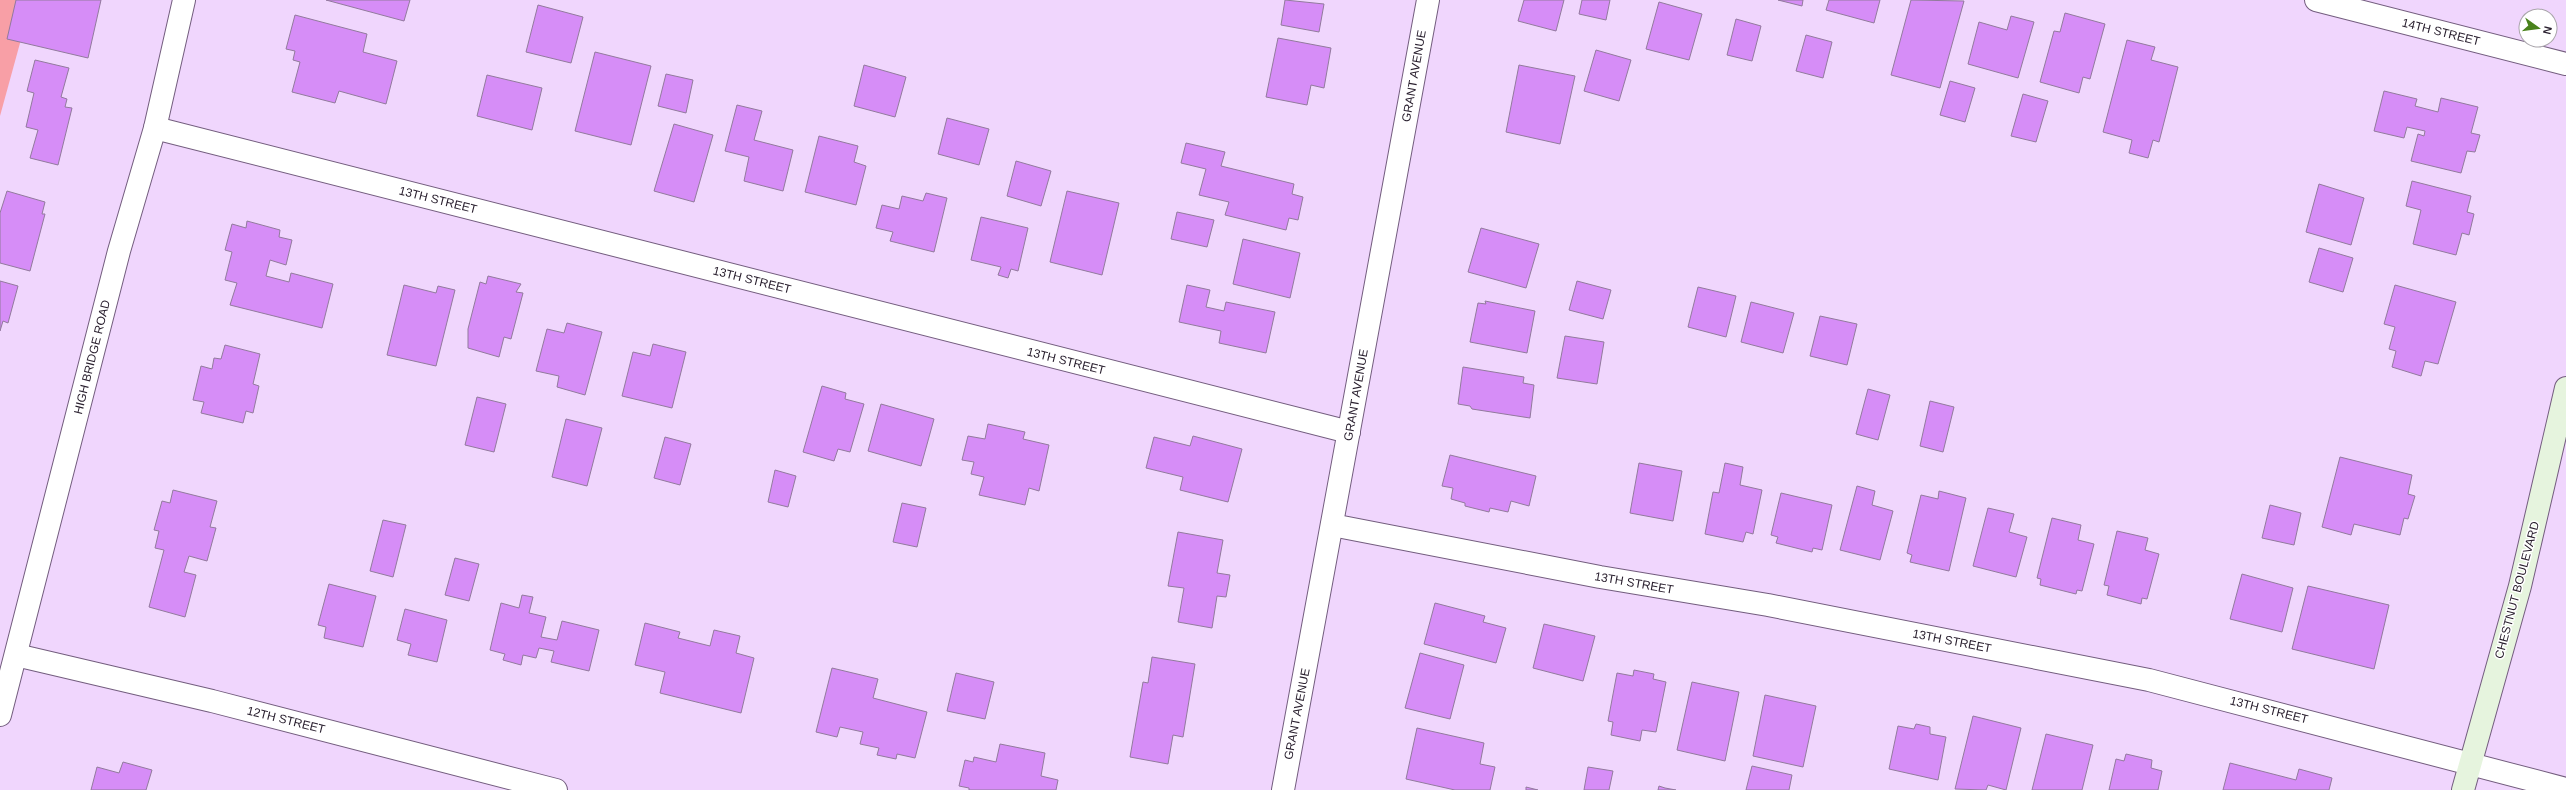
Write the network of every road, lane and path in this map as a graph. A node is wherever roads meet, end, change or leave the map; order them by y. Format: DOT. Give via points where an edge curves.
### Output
graph roads {
  1 [pos="184,0"];
  2 [pos="1428,0"];
  3 [pos="2316,0"];
  4 [pos="2566,64"];
  5 [pos="155,128"];
  6 [pos="2566,388"];
  7 [pos="1349,432"];
  8 [pos="1332,525"];
  9 [pos="16,655"];
  10 [pos="0,714"];
  11 [pos="2470,763"];
  12 [pos="2566,789"];
  13 [pos="556,790"];
  14 [pos="1282,790"];
  15 [pos="2463,790"];
  1 -- 5 [label="street, HIGH BRIDGE ROAD"];
  2 -- 7 [label="street, GRANT AVENUE"];
  3 -- 4 [label="street, 14TH STREET"];
  5 -- 7 [label="street, 13TH STREET"];
  5 -- 9 [label="street, HIGH BRIDGE ROAD" via="119,251"];
  6 -- 11 [label="street, CHESTNUT BOULEVARD" via="2520,586"];
  7 -- 8 [label="street, GRANT AVENUE"];
  8 -- 11 [label="street, 13TH STREET" via="1592,576 1768,605 2142,678"];
  8 -- 14 [label="street, GRANT AVENUE"];
  9 -- 10 [label="street, HIGH BRIDGE ROAD"];
  9 -- 13 [label="street, 12TH STREET" via="212,701"];
  11 -- 12 [label="street, 13TH STREET"];
  11 -- 15 [label="street, CHESTNUT BOULEVARD"];
}
